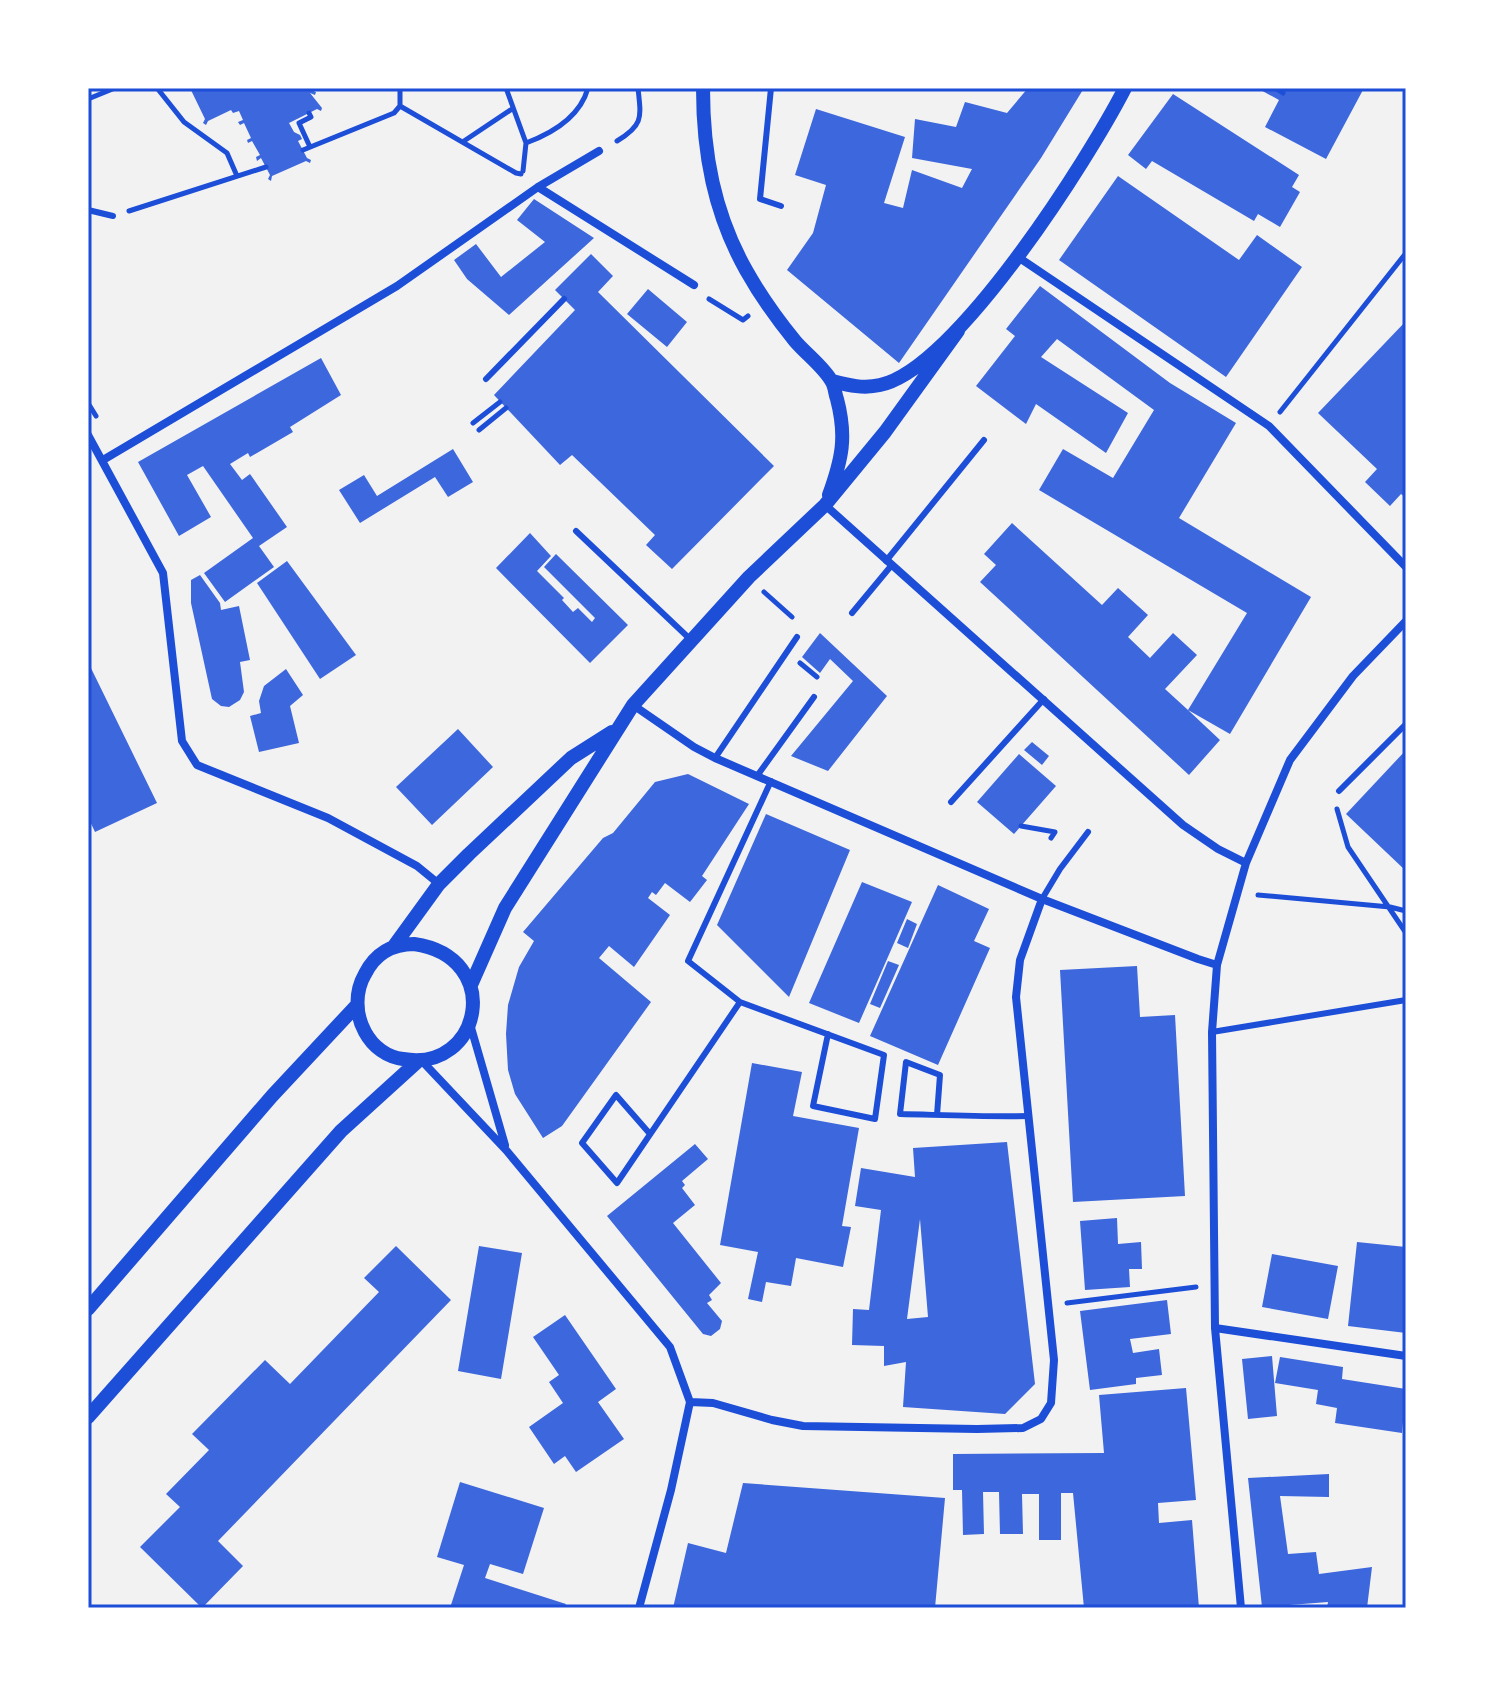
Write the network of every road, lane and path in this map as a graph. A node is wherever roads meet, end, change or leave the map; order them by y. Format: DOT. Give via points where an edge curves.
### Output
graph roads {
  1 [pos="115,88"];
  2 [pos="157,88"];
  3 [pos="400,88"];
  4 [pos="506,88"];
  5 [pos="588,88"];
  6 [pos="638,88"];
  7 [pos="703,88"];
  8 [pos="771,88"];
  9 [pos="1125,88"];
  10 [pos="1275,88"];
  11 [pos="1283,93"];
  12 [pos="88,99"];
  13 [pos="400,106"];
  14 [pos="512,109"];
  15 [pos="309,113"];
  16 [pos="464,141"];
  17 [pos="526,143"];
  18 [pos="310,147"];
  19 [pos="303,150"];
  20 [pos="599,151"];
  21 [pos="266,167"];
  22 [pos="522,174"];
  23 [pos="237,176"];
  24 [pos="538,187"];
  25 [pos="781,206"];
  26 [pos="88,210"];
  27 [pos="113,216"];
  28 [pos="1406,253"];
  29 [pos="1018,257"];
  30 [pos="694,285"];
  31 [pos="564,299"];
  32 [pos="766,303"];
  33 [pos="958,331"];
  34 [pos="486,379"];
  35 [pos="832,381"];
  36 [pos="500,402"];
  37 [pos="506,408"];
  38 [pos="473,423"];
  39 [pos="1269,426"];
  40 [pos="479,430"];
  41 [pos="88,435"];
  42 [pos="984,440"];
  43 [pos="103,460"];
  44 [pos="825,505"];
  45 [pos="576,531"];
  46 [pos="889,564"];
  47 [pos="1406,567"];
  48 [pos="852,613"];
  49 [pos="1406,621"];
  50 [pos="797,637"];
  51 [pos="691,640"];
  52 [pos="814,697"];
  53 [pos="1044,699"];
  54 [pos="633,705"];
  55 [pos="1406,724"];
  56 [pos="616,729"];
  57 [pos="715,758"];
  58 [pos="757,776"];
  59 [pos="771,781"];
  60 [pos="1339,791"];
  61 [pos="951,802"];
  62 [pos="1021,826"];
  63 [pos="1088,832"];
  64 [pos="1051,838"];
  65 [pos="1246,863"];
  66 [pos="439,884"];
  67 [pos="1237,894"];
  68 [pos="1042,899"];
  69 [pos="1390,907"];
  70 [pos="1406,911"];
  71 [pos="1406,933"];
  72 [pos="394,946"];
  73 [pos="1217,965"];
  74 [pos="471,985"];
  75 [pos="1406,1000"];
  76 [pos="740,1002"];
  77 [pos="357,1005"];
  78 [pos="470,1022"];
  79 [pos="1212,1032"];
  80 [pos="828,1034"];
  81 [pos="420,1061"];
  82 [pos="937,1115"];
  83 [pos="1029,1116"];
  84 [pos="650,1134"];
  85 [pos="506,1150"];
  86 [pos="1214,1285"];
  87 [pos="1050,1305"];
  88 [pos="88,1309"];
  89 [pos="1215,1328"];
  90 [pos="1406,1356"];
  91 [pos="690,1402"];
  92 [pos="88,1417"];
  93 [pos="639,1608"];
  94 [pos="1241,1608"];
  1 -- 12 [label="path"];
  2 -- 23 [label="path" via="184,122 227,153"];
  3 -- 13 [label="path"];
  4 -- 14 [label="path"];
  5 -- 17 [label="path" via="573,115"];
  6 -- 20 [label="path" via="641,119 632,131"];
  7 -- 32 [label="street" via="703,130 715,197 728,234"];
  8 -- 25 [label="lane" via="760,199"];
  9 -- 29 [label="street"];
  10 -- 11 [label="path"];
  13 -- 16 [label="path"];
  13 -- 18 [label="path" via="386,117"];
  14 -- 16 [label="path"];
  14 -- 17 [label="path"];
  15 -- 18 [label="path" via="311,117 299,123"];
  16 -- 22 [label="path"];
  17 -- 22 [label="path"];
  18 -- 19 [label="path"];
  20 -- 24 [label="street"];
  21 -- 23 [label="path"];
  22 -- 24 [label="path"];
  23 -- 27 [label="path"];
  24 -- 30 [label="street"];
  24 -- 43 [label="street" via="397,286"];
  26 -- 27 [label="lane"];
  28 -- 39 [label="path"];
  29 -- 33 [label="street"];
  29 -- 39 [label="street"];
  30 -- 32 [label="path" via="692,289 743,320"];
  31 -- 34 [label="lane"];
  32 -- 35 [label="street"];
  33 -- 35 [label="street" via="913,368 880,385 855,387"];
  33 -- 44 [label="street"];
  35 -- 44 [label="street" via="843,421 843,447"];
  36 -- 38 [label="path"];
  37 -- 40 [label="path"];
  39 -- 47 [label="street"];
  41 -- 43 [label="street"];
  42 -- 46 [label="lane"];
  43 -- 66 [label="street" via="163,573 182,741 197,765 328,818 417,866"];
  44 -- 46 [label="street"];
  44 -- 51 [label="street"];
  45 -- 51 [label="lane"];
  46 -- 48 [label="lane"];
  46 -- 53 [label="street"];
  49 -- 65 [label="street" via="1353,676 1290,760"];
  50 -- 57 [label="lane"];
  51 -- 54 [label="street"];
  52 -- 58 [label="lane"];
  53 -- 61 [label="lane"];
  53 -- 65 [label="street" via="1183,825"];
  54 -- 56 [label="street"];
  54 -- 57 [label="street"];
  55 -- 60 [label="lane"];
  56 -- 66 [label="street" via="571,758"];
  56 -- 74 [label="street" via="505,908"];
  57 -- 58 [label="street"];
  58 -- 59 [label="street"];
  59 -- 68 [label="street"];
  59 -- 76 [label="lane" via="688,961"];
  60 -- 69 [label="path" via="1337,810 1348,847"];
  62 -- 64 [label="path" via="1055,832"];
  63 -- 68 [label="lane"];
  65 -- 67 [label="street"];
  66 -- 72 [label="street"];
  67 -- 69 [label="path"];
  67 -- 73 [label="street"];
  68 -- 73 [label="street"];
  68 -- 83 [label="street" via="1020,960 1016,997"];
  69 -- 70 [label="path"];
  69 -- 71 [label="path"];
  72 -- 74 [label="street" via="439,950 461,967"];
  72 -- 77 [label="street" via="366,971"];
  73 -- 79 [label="street"];
  74 -- 78 [label="street"];
  75 -- 79 [label="lane"];
  76 -- 80 [label="lane"];
  76 -- 84 [label="lane"];
  77 -- 81 [label="street" via="362,1027 377,1047 396,1058"];
  77 -- 88 [label="street"];
  78 -- 81 [label="street" via="450,1050"];
  78 -- 85 [label="street"];
  79 -- 86 [label="street"];
  80 -- 80 [label="lane" via="884,1055 875,1119 813,1106"];
  81 -- 85 [label="street"];
  81 -- 92 [label="street" via="341,1131"];
  82 -- 82 [label="lane" via="940,1075 906,1062 900,1114"];
  82 -- 83 [label="lane"];
  83 -- 87 [label="street"];
  84 -- 84 [label="lane" via="617,1183 582,1143 616,1095"];
  85 -- 91 [label="street" via="670,1347"];
  86 -- 87 [label="path"];
  86 -- 89 [label="street"];
  87 -- 91 [label="street" via="1051,1403 1041,1419 1023,1428 803,1426"];
  89 -- 90 [label="street"];
  89 -- 94 [label="street"];
  91 -- 93 [label="street"];
}
